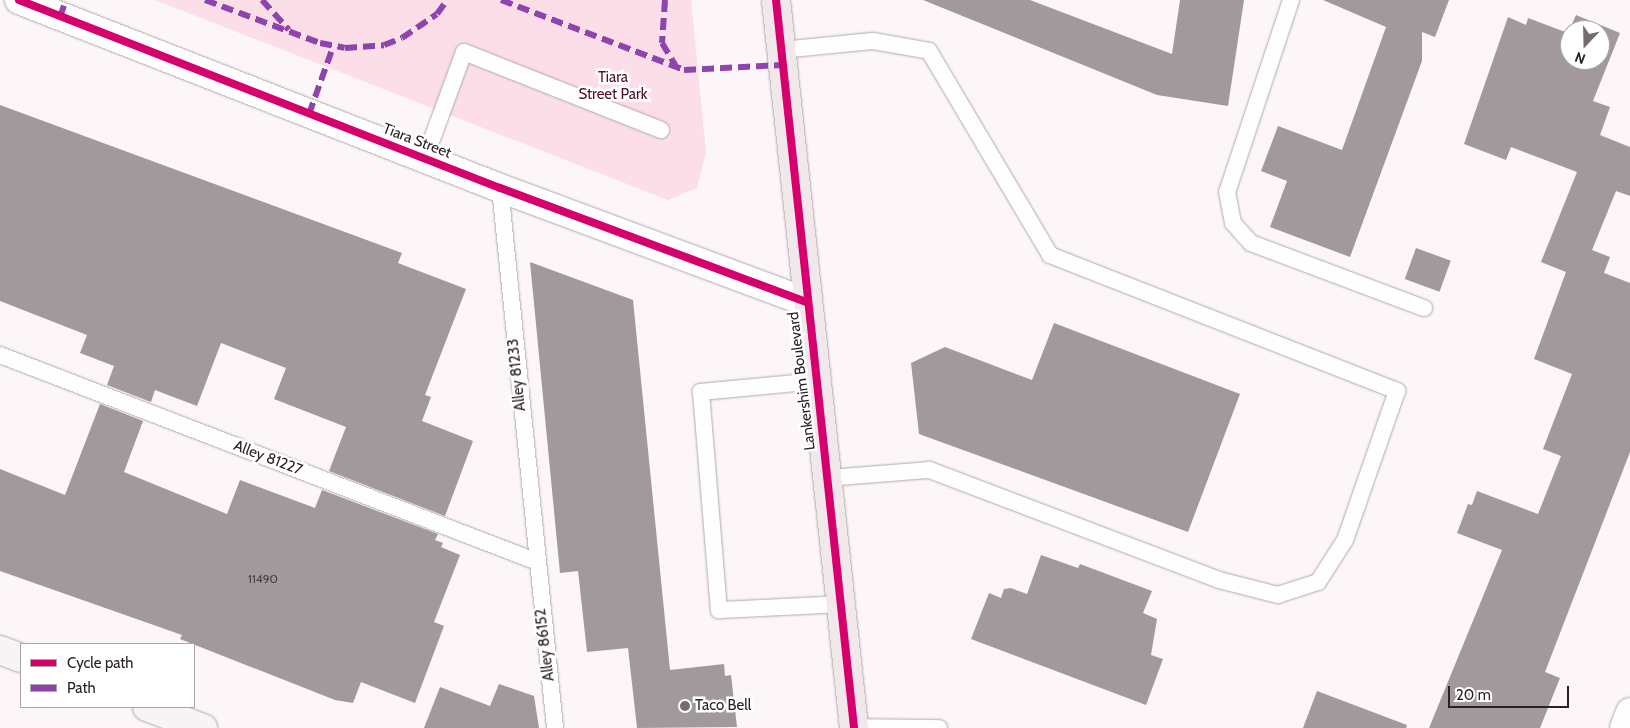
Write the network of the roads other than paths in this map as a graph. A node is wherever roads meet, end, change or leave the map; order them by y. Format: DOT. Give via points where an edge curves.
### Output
graph roads {
  1 [pos="19,0"];
  2 [pos="776,0"];
  3 [pos="1291,0"];
  4 [pos="781,50"];
  5 [pos="661,130"];
  6 [pos="425,158"];
  7 [pos="500,188"];
  8 [pos="807,302"];
  9 [pos="1424,308"];
  10 [pos="0,355"];
  11 [pos="817,381"];
  12 [pos="827,478"];
  13 [pos="535,561"];
  14 [pos="841,604"];
  15 [pos="0,650"];
  16 [pos="20,658"];
  17 [pos="151,708"];
  18 [pos="1630,712"];
  19 [pos="854,727"];
  20 [pos="203,728"];
  21 [pos="555,728"];
  22 [pos="939,728"];
  23 [pos="1624,728"];
  1 -- 6 [label="street, Tiara Street"];
  2 -- 4 [label="main road, Lankershim Boulevard"];
  3 -- 9 [label="lane" via="1227,192 1233,222 1251,243"];
  4 -- 8 [label="main road, Lankershim Boulevard"];
  4 -- 12 [label="lane" via="873,41 930,51 1050,255 1397,391 1345,540 1318,582 1278,595 1219,580 929,470"];
  5 -- 6 [label="lane" via="464,52"];
  6 -- 7 [label="street, Tiara Street"];
  7 -- 8 [label="street, Tiara Street"];
  7 -- 13 [label="lane, Alley 81233"];
  8 -- 11 [label="main road, Lankershim Boulevard"];
  10 -- 13 [label="lane, Alley 81227"];
  11 -- 12 [label="main road, Lankershim Boulevard"];
  11 -- 14 [label="lane" via="701,392 719,610"];
  12 -- 14 [label="main road, Lankershim Boulevard"];
  13 -- 21 [label="lane, Alley 86152"];
  14 -- 19 [label="main road, Lankershim Boulevard"];
  15 -- 16 [label="main road"];
  17 -- 20 [label="main road"];
  18 -- 23 [label="street"];
  19 -- 22 [label="lane"];
}
